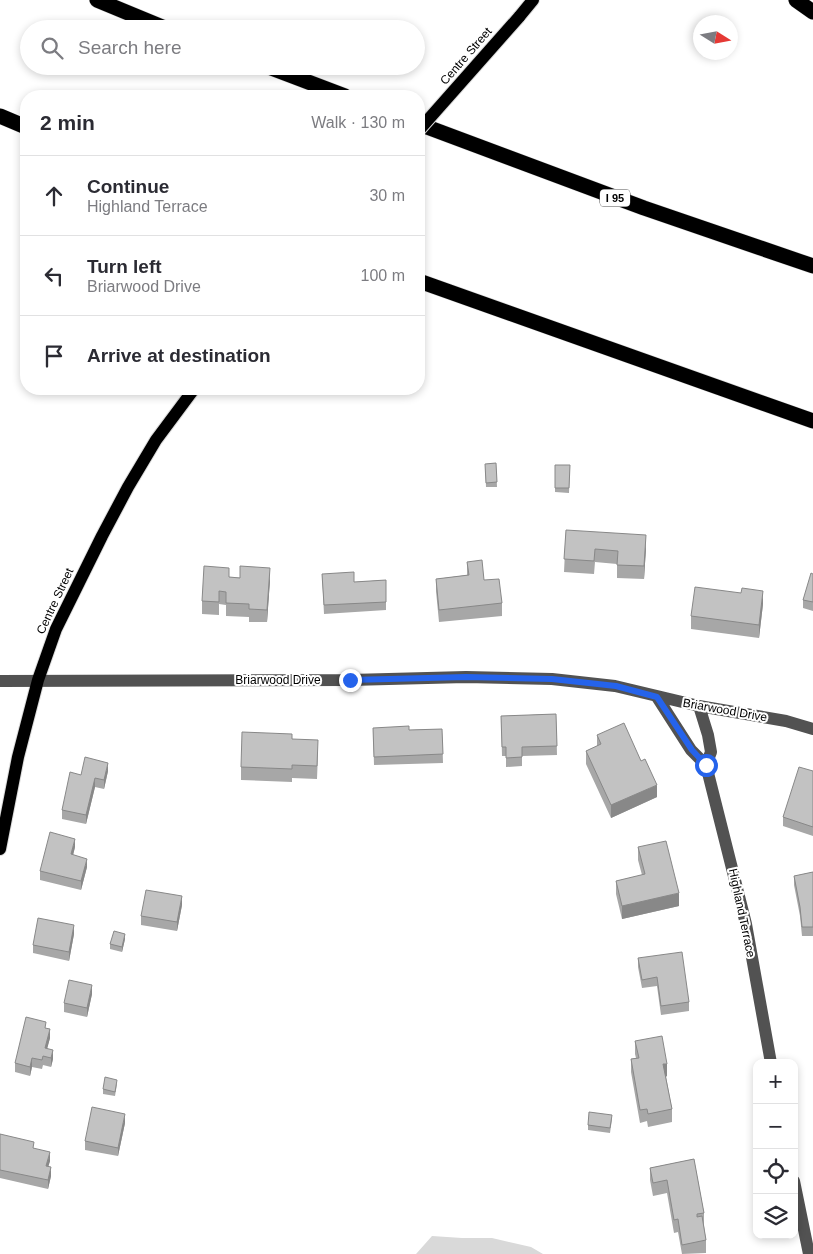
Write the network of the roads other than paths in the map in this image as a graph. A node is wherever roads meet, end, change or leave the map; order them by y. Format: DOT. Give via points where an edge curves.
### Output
graph roads {
  1 [pos="97,0"];
  2 [pos="533,0"];
  3 [pos="796,0"];
  4 [pos="813,12"];
  5 [pos="145,20"];
  6 [pos="290,75"];
  7 [pos="329,90"];
  8 [pos="0,116"];
  9 [pos="425,123"];
  10 [pos="20,124"];
  11 [pos="425,126"];
  12 [pos="813,266"];
  13 [pos="425,283"];
  14 [pos="190,395"];
  15 [pos="813,421"];
  16 [pos="38,680"];
  17 [pos="0,681"];
  18 [pos="657,697"];
  19 [pos="699,706"];
  20 [pos="813,729"];
  21 [pos="706,765"];
  22 [pos="0,849"];
  23 [pos="770,1059"];
  24 [pos="797,1194"];
  25 [pos="809,1254"];
  1 -- 5 [label="highway"];
  2 -- 9 [label="main road, Centre Street, bridge"];
  3 -- 4 [label="highway"];
  6 -- 7 [label="highway"];
  8 -- 10 [label="highway"];
  11 -- 12 [label="highway, I 95" via="644,208"];
  13 -- 15 [label="highway"];
  14 -- 16 [label="main road, Centre Street" via="156,440 128,487 56,629"];
  16 -- 17 [label="street, Briarwood Drive"];
  16 -- 18 [label="street, Briarwood Drive" via="552,679 616,686"];
  16 -- 22 [label="main road, Centre Street" via="18,757"];
  18 -- 19 [label="street, Briarwood Drive"];
  18 -- 21 [label="street, Highland Terrace" via="692,750"];
  19 -- 20 [label="street, Briarwood Drive" via="786,720"];
  19 -- 21 [label="street, Highland Terrace" via="711,752"];
  21 -- 23 [label="street, Highland Terrace" via="746,924"];
  24 -- 25 [label="street"];
}
